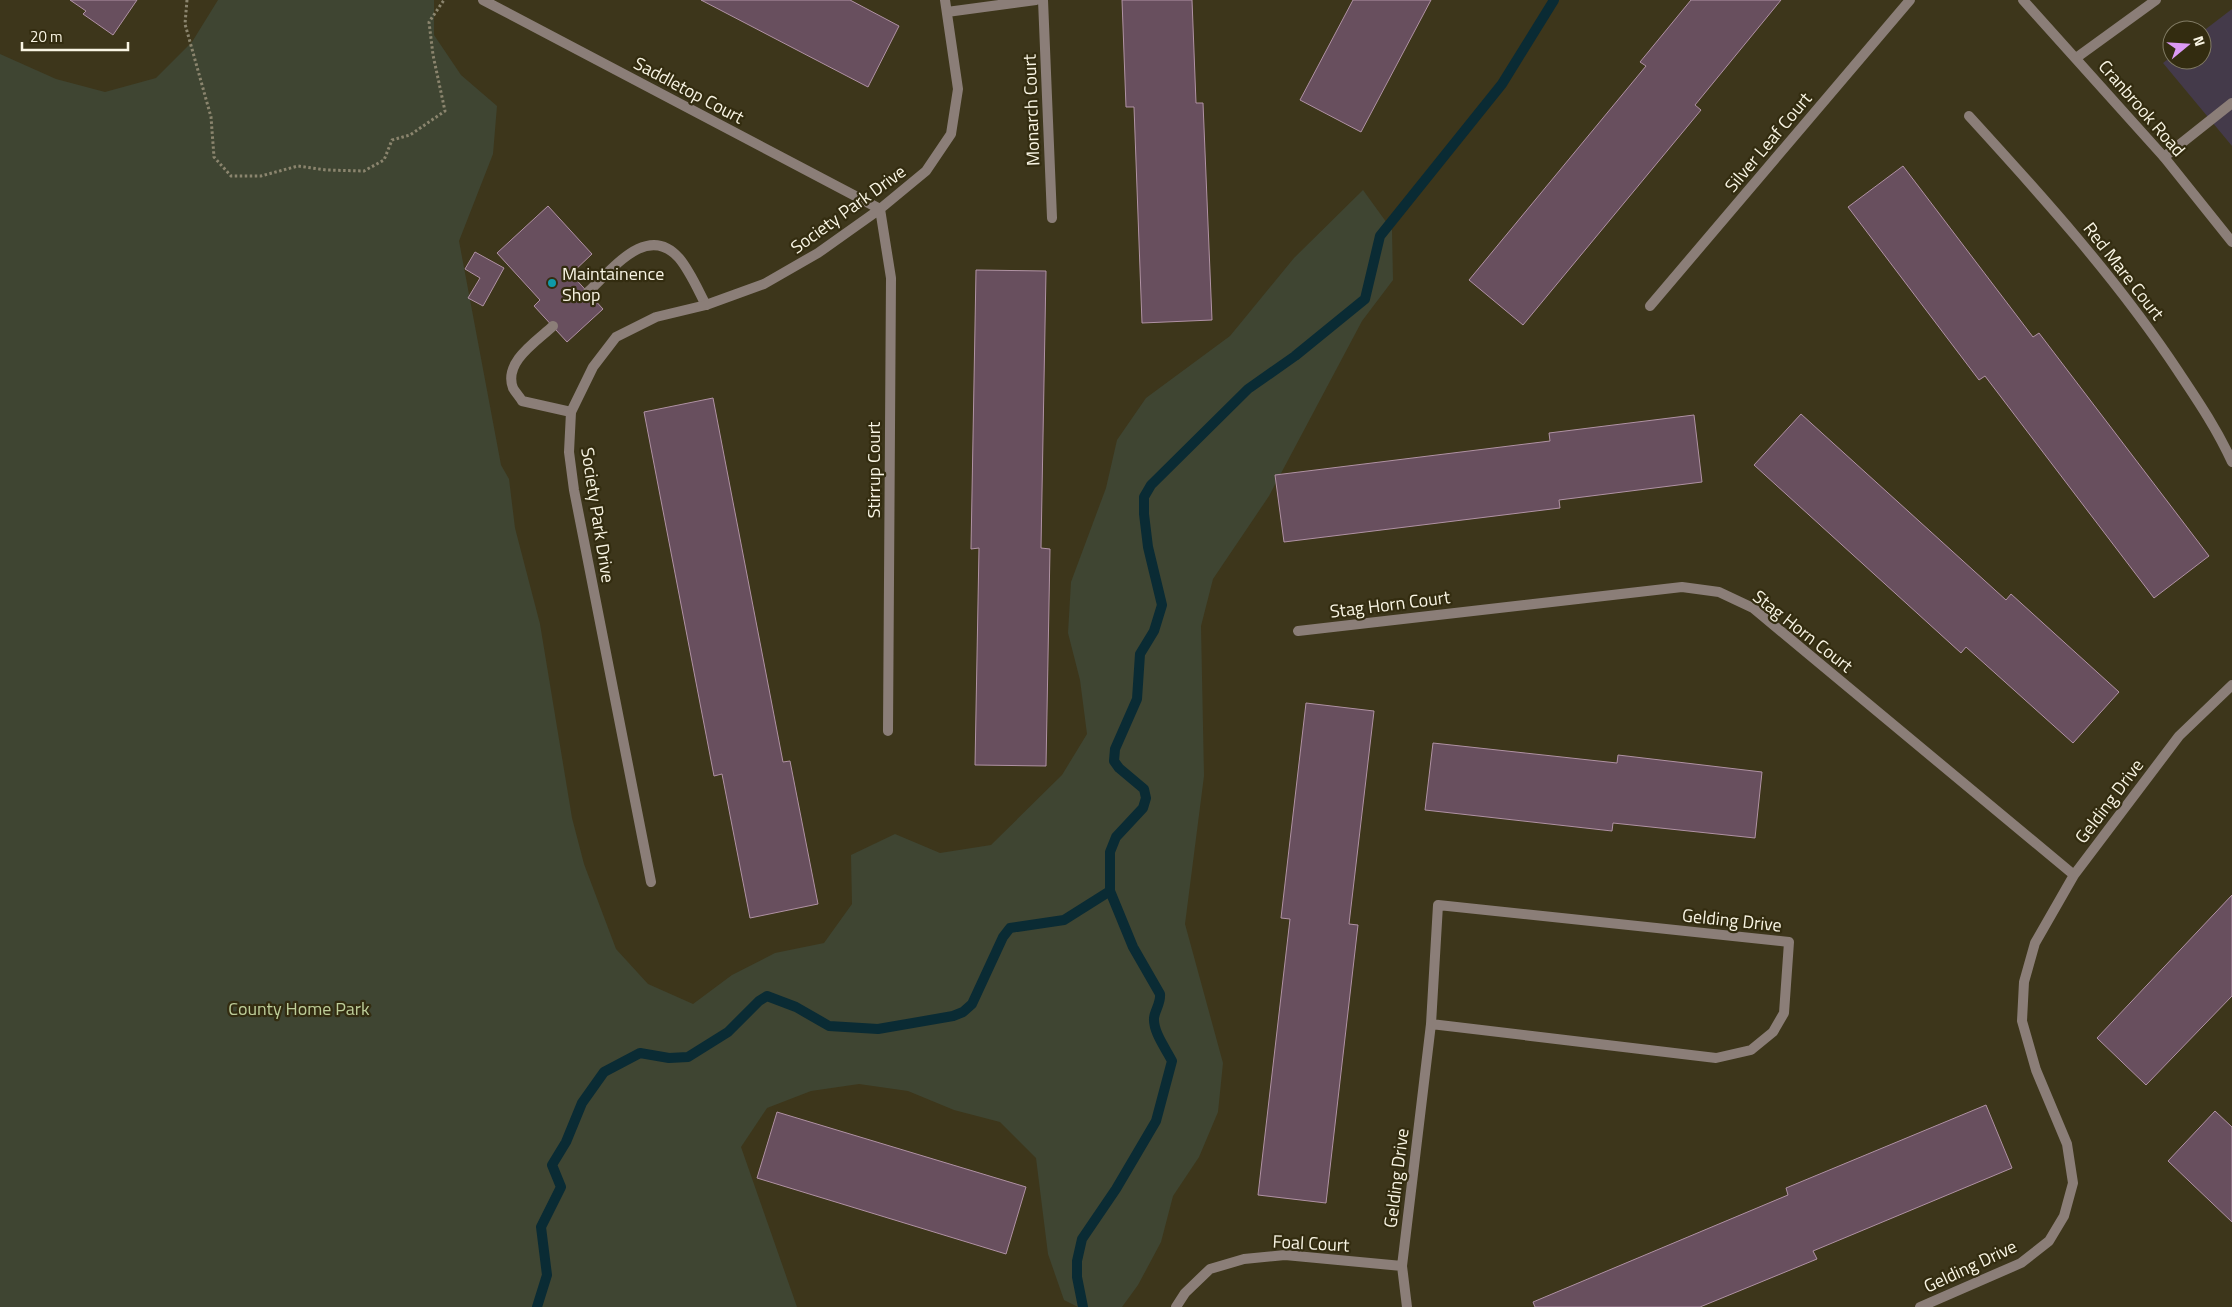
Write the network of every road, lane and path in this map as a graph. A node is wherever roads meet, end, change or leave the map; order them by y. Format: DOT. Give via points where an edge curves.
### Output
graph roads {
  1 [pos="187,0"];
  2 [pos="444,0"];
  3 [pos="483,0"];
  4 [pos="945,0"];
  5 [pos="1036,0"];
  6 [pos="1043,0"];
  7 [pos="1910,0"];
  8 [pos="2023,0"];
  9 [pos="2156,0"];
  10 [pos="947,12"];
  11 [pos="2076,58"];
  12 [pos="2232,103"];
  13 [pos="1969,116"];
  14 [pos="2164,157"];
  15 [pos="880,210"];
  16 [pos="1052,218"];
  17 [pos="2232,242"];
  18 [pos="588,292"];
  19 [pos="706,305"];
  20 [pos="1650,306"];
  21 [pos="552,326"];
  22 [pos="571,412"];
  23 [pos="2232,462"];
  24 [pos="1298,631"];
  25 [pos="2232,685"];
  26 [pos="888,731"];
  27 [pos="2074,875"];
  28 [pos="651,882"];
  29 [pos="1432,1024"];
  30 [pos="1402,1266"];
  31 [pos="1176,1307"];
  32 [pos="1407,1307"];
  33 [pos="1920,1307"];
  1 -- 2 [label="path" via="185,24 211,117 214,157 231,176 261,176 298,166 364,171 384,160 392,140 410,135 445,111 429,22"];
  3 -- 15 [label="street, Saddletop Court"];
  4 -- 10 [label="street, Society Park Drive"];
  5 -- 10 [label="street"];
  6 -- 16 [label="street, Monarch Court"];
  7 -- 20 [label="street, Silver Leaf Court"];
  8 -- 11 [label="street, Cranbrook Road"];
  9 -- 11 [label="street"];
  10 -- 15 [label="street, Society Park Drive" via="958,89 951,134 926,172"];
  11 -- 14 [label="street, Cranbrook Road"];
  12 -- 14 [label="street"];
  13 -- 23 [label="street, Red Mare Court" via="2055,210 2146,323 2219,433"];
  14 -- 17 [label="street, Cranbrook Road"];
  15 -- 19 [label="street, Society Park Drive" via="818,253 764,284"];
  15 -- 26 [label="street, Stirrup Court" via="891,278"];
  18 -- 19 [label="street" via="631,252 647,244 664,245 679,258"];
  19 -- 22 [label="street, Society Park Drive" via="656,316 616,337 593,367"];
  21 -- 22 [label="street" via="517,359 512,372 513,388 522,401"];
  22 -- 28 [label="street, Society Park Drive" via="569,452 574,490"];
  24 -- 27 [label="street, Stag Horn Court" via="1682,587 1719,592 1753,608"];
  25 -- 27 [label="street, Gelding Drive" via="2179,736"];
  27 -- 33 [label="street, Gelding Drive" via="2035,943 2024,982 2022,1021 2036,1070 2067,1144 2073,1182 2064,1216 2049,1240 2021,1263"];
  29 -- 29 [label="street, Gelding Drive" via="1716,1058 1751,1050 1773,1032 1784,1014 1789,942 1438,905"];
  29 -- 30 [label="street, Gelding Drive"];
  30 -- 31 [label="street, Foal Court" via="1284,1255 1244,1259 1210,1269 1185,1293"];
  30 -- 32 [label="street, Gelding Drive"];
}
